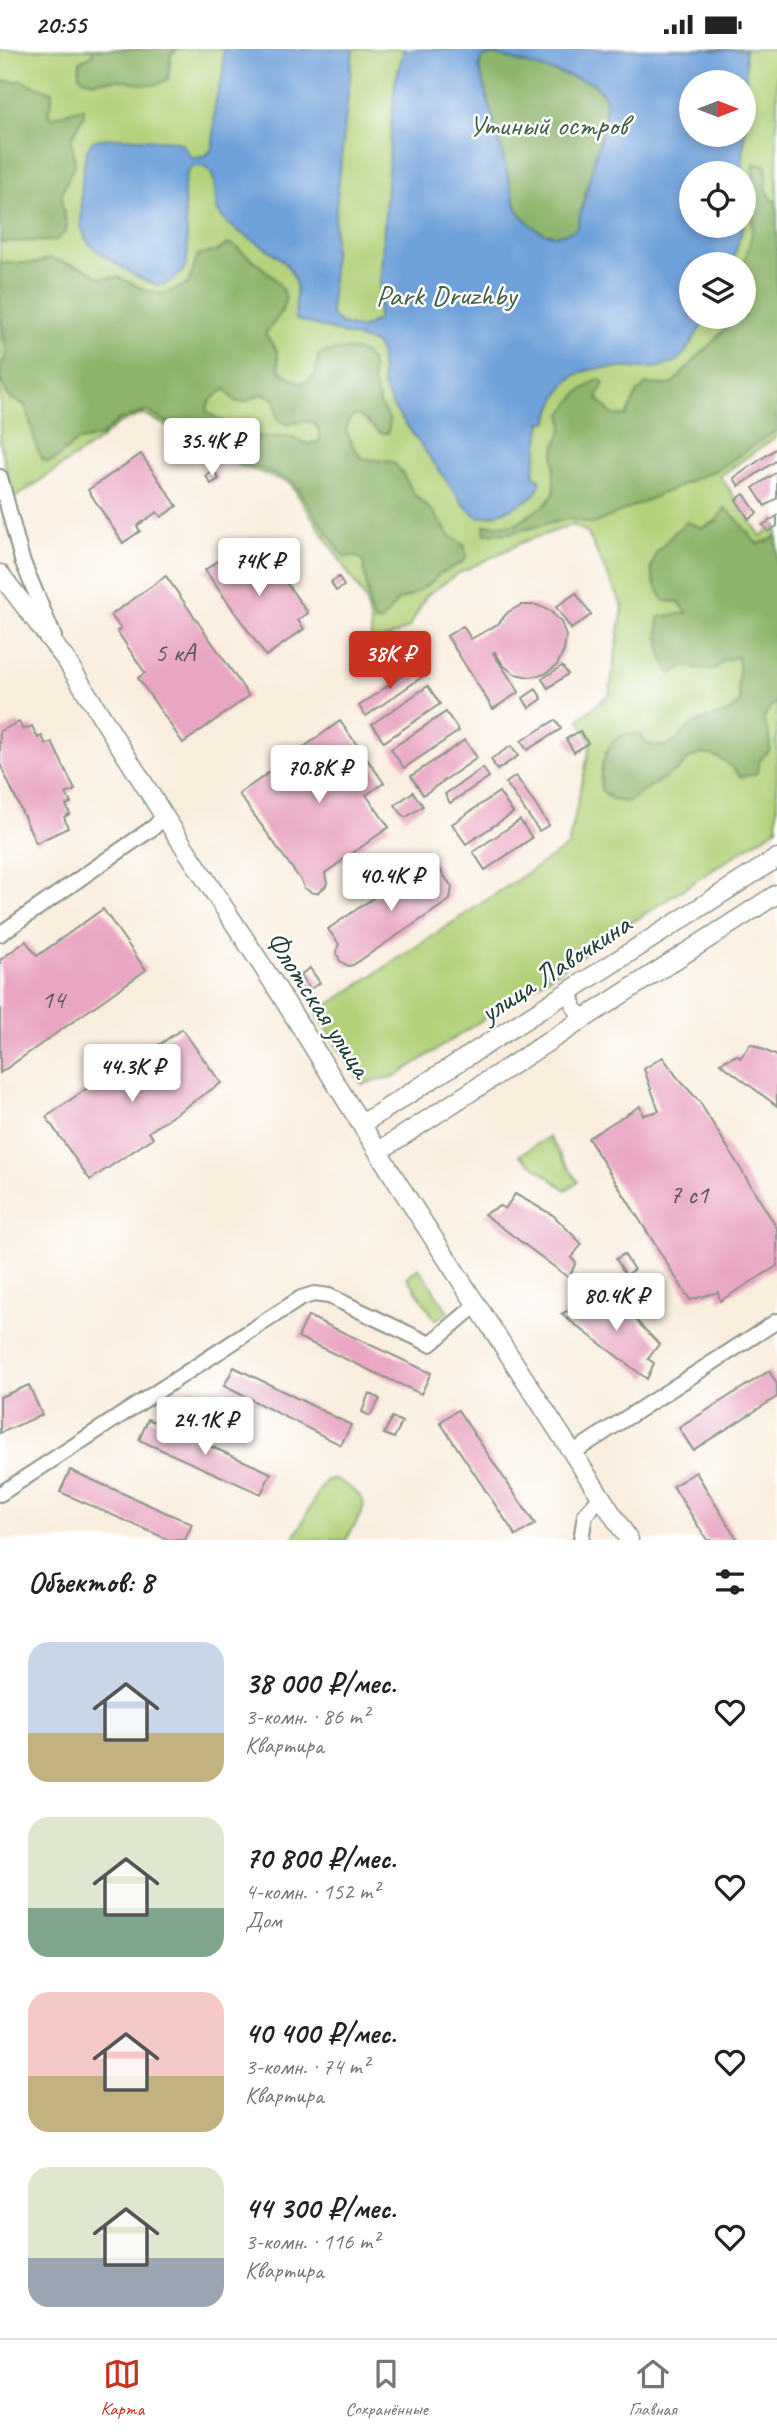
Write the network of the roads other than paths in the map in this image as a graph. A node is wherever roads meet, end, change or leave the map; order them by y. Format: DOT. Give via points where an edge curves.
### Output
graph roads {
  1 [pos="0,481"];
  2 [pos="0,574"];
  3 [pos="66,660"];
  4 [pos="164,816"];
  5 [pos="777,858"];
  6 [pos="777,894"];
  7 [pos="0,933"];
  8 [pos="576,988"];
  9 [pos="593,1013"];
  10 [pos="362,1125"];
  11 [pos="379,1151"];
  12 [pos="476,1305"];
  13 [pos="777,1321"];
  14 [pos="572,1453"];
  15 [pos="0,1494"];
  16 [pos="600,1497"];
  17 [pos="581,1540"];
  18 [pos="629,1540"];
  1 -- 3 [label="street, Флотская улица" via="22,560"];
  2 -- 3 [label="main road"];
  3 -- 4 [label="main road, Флотская улица"];
  4 -- 7 [label="street"];
  4 -- 10 [label="main road, Флотская улица"];
  5 -- 8 [label="main road, улица Лавочкина"];
  6 -- 9 [label="main road, улица Лавочкина"];
  8 -- 9 [label="street" via="574,1008 581,1014"];
  8 -- 10 [label="main road, улица Лавочкина"];
  9 -- 11 [label="main road, улица Лавочкина"];
  10 -- 11 [label="main road, Флотская улица"];
  11 -- 12 [label="main road, Флотская улица"];
  12 -- 14 [label="main road, Флотская улица"];
  12 -- 15 [label="street" via="430,1344 329,1296 301,1297"];
  13 -- 14 [label="street"];
  14 -- 16 [label="main road, Флотская улица"];
  16 -- 17 [label="street" via="585,1515"];
  16 -- 18 [label="main road, Флотская улица"];
}
